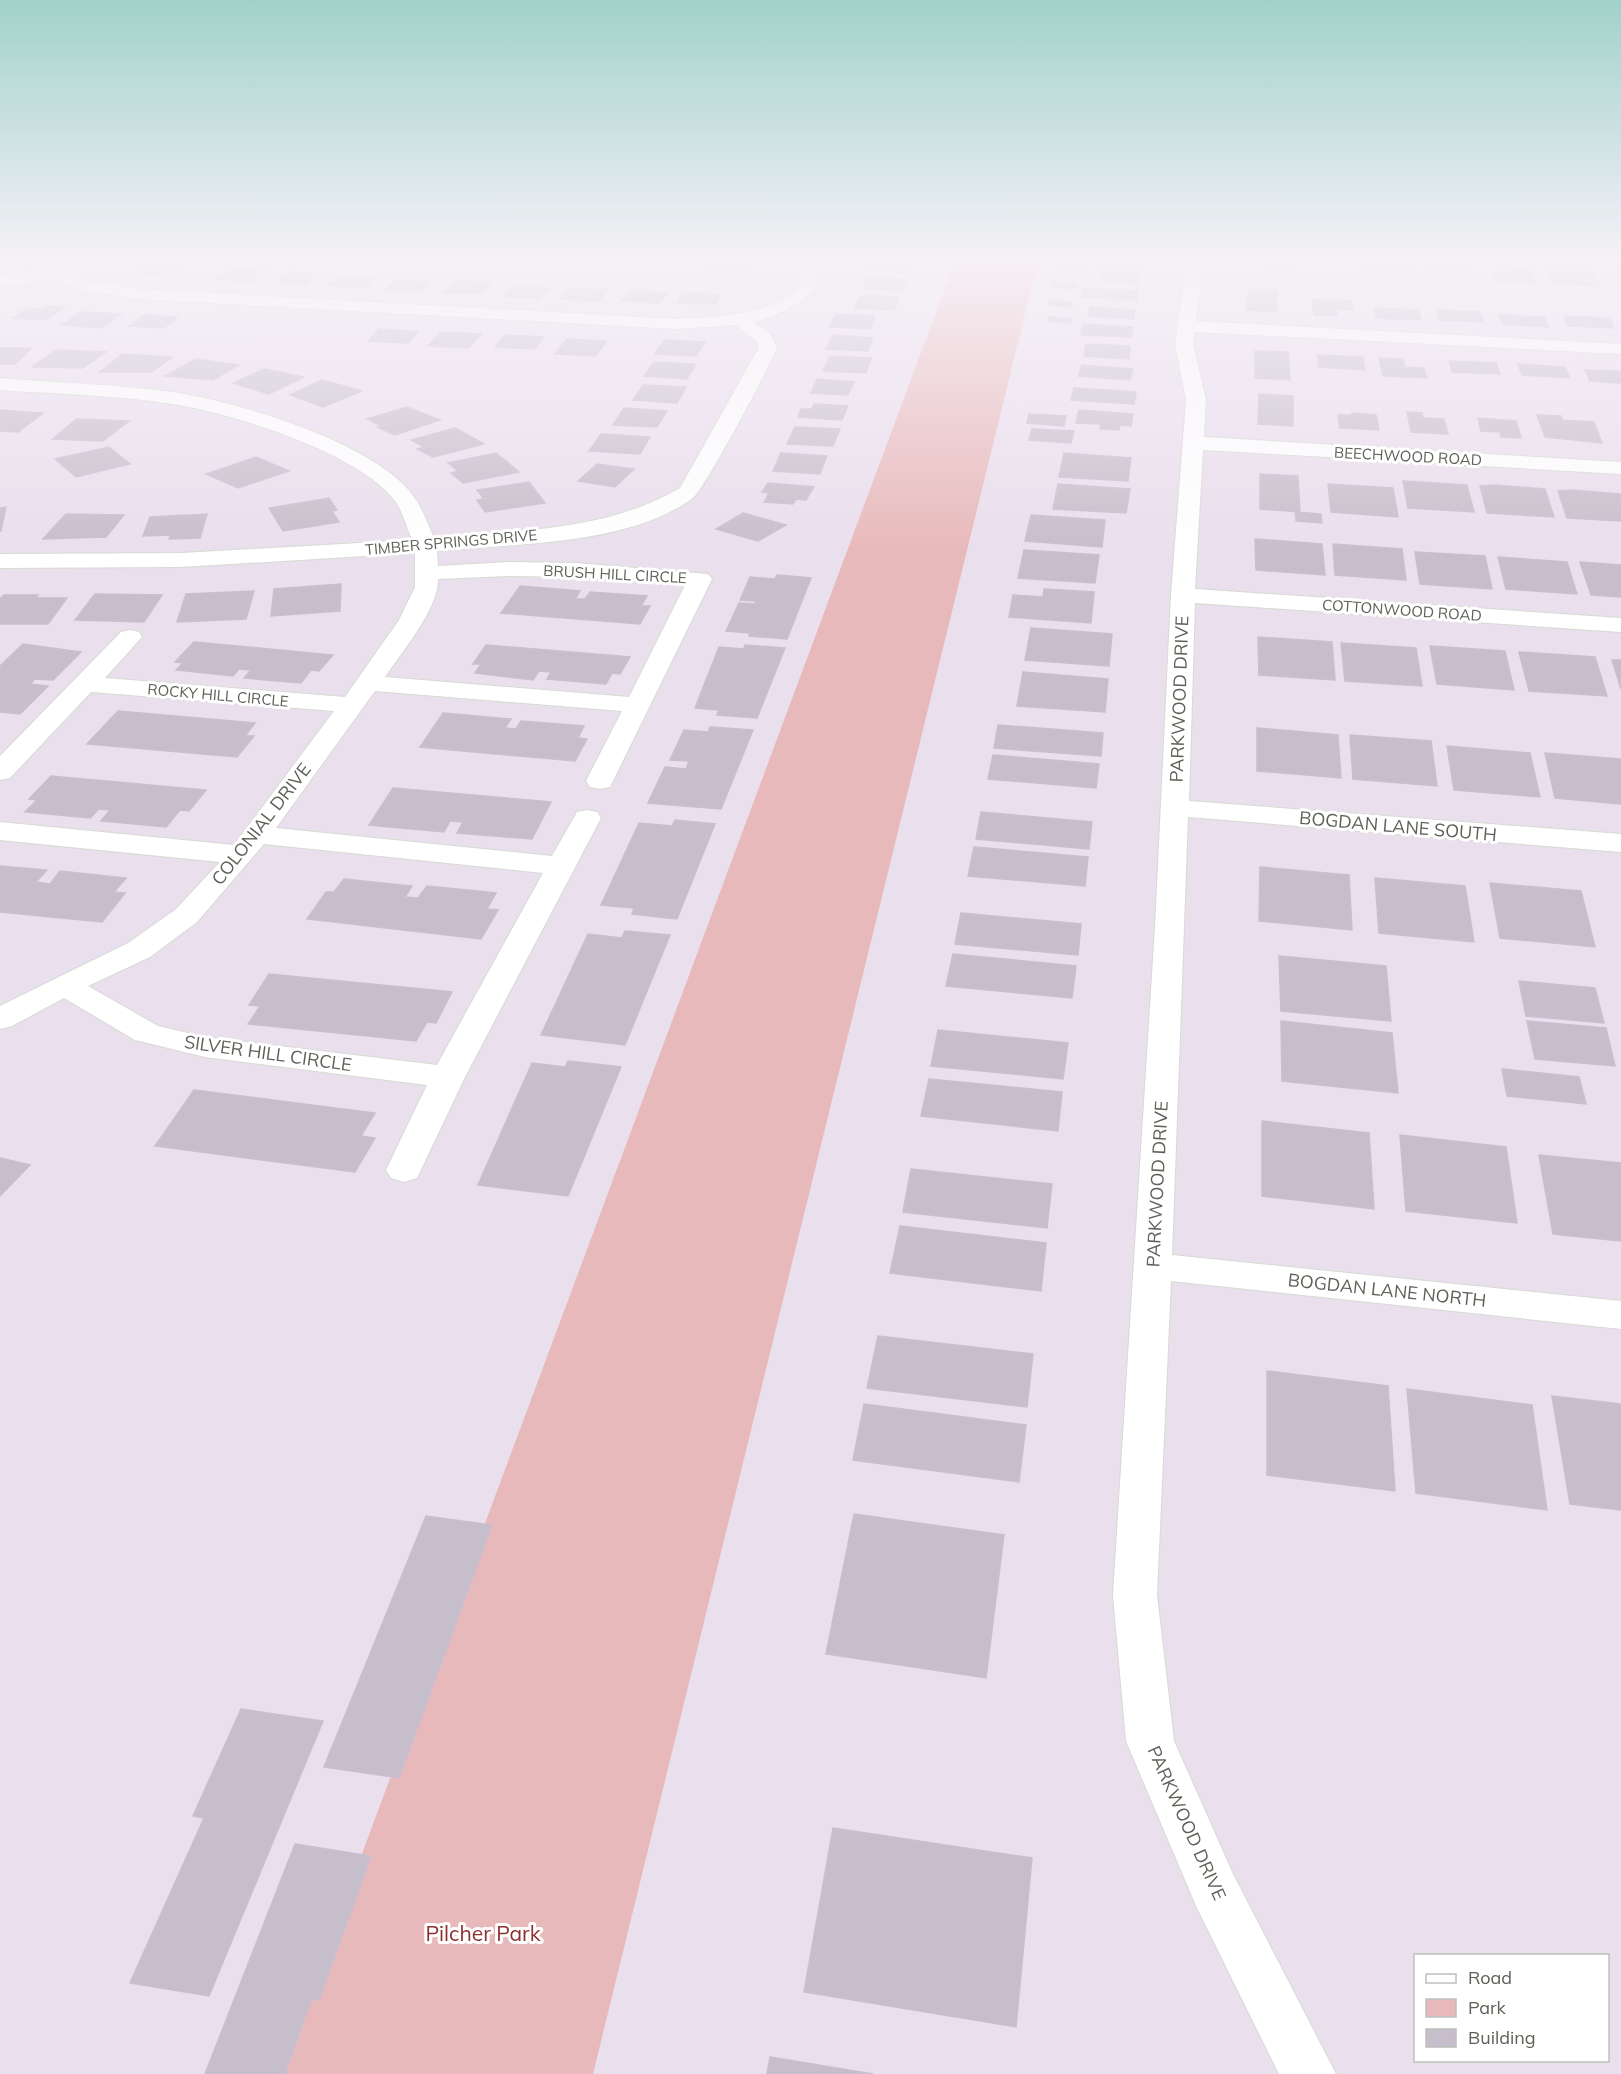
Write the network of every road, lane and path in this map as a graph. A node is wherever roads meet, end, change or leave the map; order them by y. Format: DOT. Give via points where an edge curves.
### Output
graph roads {
  1 [pos="762,358"];
  2 [pos="1187,358"];
  3 [pos="0,384"];
  4 [pos="1194,443"];
  5 [pos="1621,468"];
  6 [pos="426,546"];
  7 [pos="0,561"];
  8 [pos="426,573"];
  9 [pos="1184,595"];
  10 [pos="1621,625"];
  11 [pos="130,637"];
  12 [pos="85,684"];
  13 [pos="360,694"];
  14 [pos="638,705"];
  15 [pos="0,772"];
  16 [pos="600,781"];
  17 [pos="1175,808"];
  18 [pos="587,818"];
  19 [pos="0,831"];
  20 [pos="1621,843"];
  21 [pos="249,845"];
  22 [pos="561,866"];
  23 [pos="64,985"];
  24 [pos="0,1019"];
  25 [pos="448,1077"];
  26 [pos="404,1170"];
  27 [pos="1154,1266"];
  28 [pos="1621,1315"];
  29 [pos="1308,2074"];
  1 -- 6 [label="street, TIMBER SPRINGS DRIVE" via="688,492 656,511 605,526"];
  2 -- 4 [label="street, PARKWOOD DRIVE" via="1196,400"];
  3 -- 6 [label="street" via="172,398 222,408 323,442 368,466 405,499"];
  4 -- 5 [label="street, BEECHWOOD ROAD"];
  4 -- 9 [label="street, PARKWOOD DRIVE"];
  6 -- 7 [label="street, TIMBER SPRINGS DRIVE" via="170,561"];
  6 -- 8 [label="street, COLONIAL DRIVE"];
  8 -- 13 [label="street, COLONIAL DRIVE" via="427,587 411,621"];
  8 -- 14 [label="street, BRUSH HILL CIRCLE" via="576,570 700,579"];
  9 -- 10 [label="street, COTTONWOOD ROAD"];
  9 -- 17 [label="street, PARKWOOD DRIVE"];
  11 -- 12 [label="street"];
  12 -- 13 [label="street, ROCKY HILL CIRCLE"];
  12 -- 15 [label="street"];
  13 -- 14 [label="street"];
  13 -- 21 [label="street, COLONIAL DRIVE"];
  14 -- 16 [label="street, BRUSH HILL CIRCLE"];
  17 -- 20 [label="street, BOGDAN LANE SOUTH"];
  17 -- 27 [label="street, PARKWOOD DRIVE"];
  18 -- 22 [label="street"];
  19 -- 21 [label="street"];
  21 -- 22 [label="street"];
  21 -- 23 [label="street, COLONIAL DRIVE" via="186,916 139,950"];
  22 -- 25 [label="street"];
  23 -- 24 [label="street, COLONIAL DRIVE"];
  23 -- 25 [label="street, SILVER HILL CIRCLE" via="147,1033 205,1047"];
  25 -- 26 [label="street"];
  27 -- 28 [label="street, BOGDAN LANE NORTH"];
  27 -- 29 [label="street, PARKWOOD DRIVE" via="1135,1595 1150,1741 1215,1891"];
}
